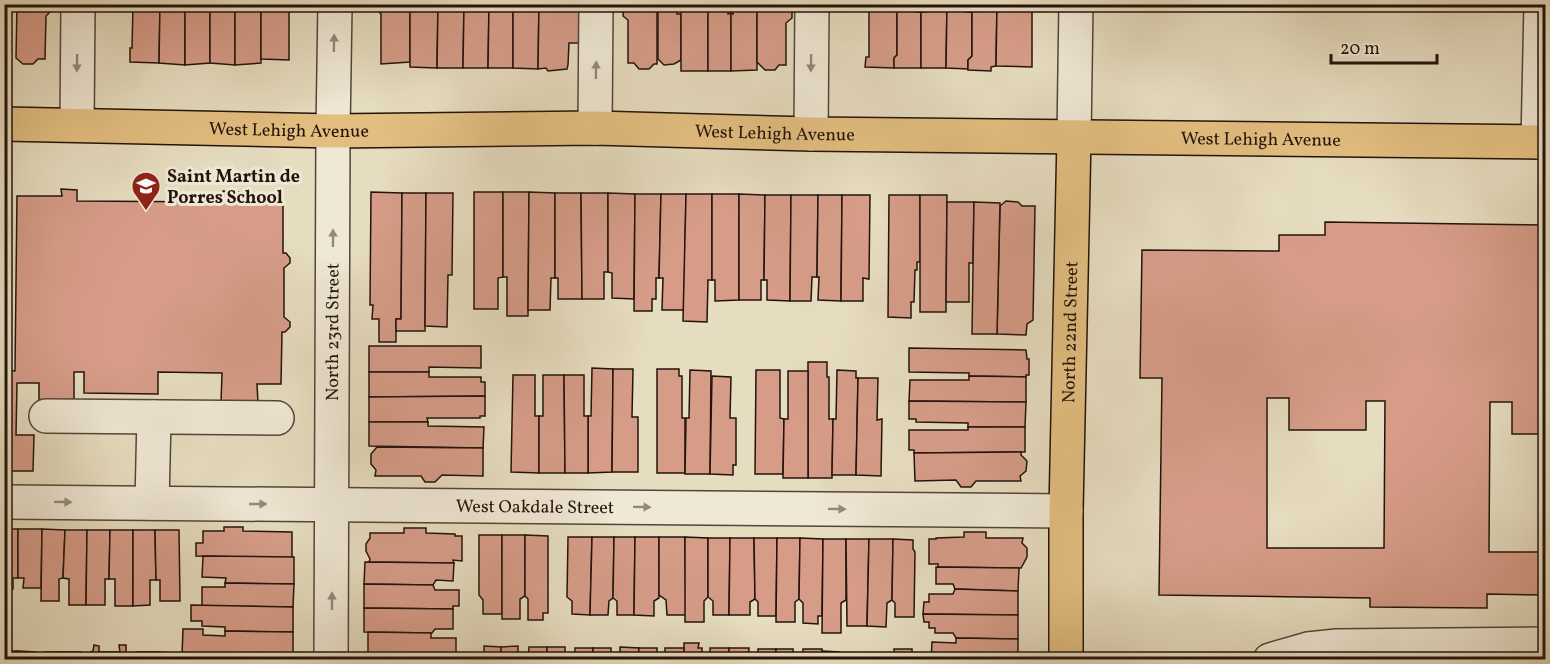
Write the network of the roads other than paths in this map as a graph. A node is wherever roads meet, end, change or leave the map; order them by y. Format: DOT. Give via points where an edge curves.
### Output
graph roads {
  1 [pos="78,4"];
  2 [pos="335,4"];
  3 [pos="596,4"];
  4 [pos="812,4"];
  5 [pos="1076,4"];
  6 [pos="1541,4"];
  7 [pos="4,124"];
  8 [pos="77,125"];
  9 [pos="595,128"];
  10 [pos="333,131"];
  11 [pos="811,134"];
  12 [pos="1074,137"];
  13 [pos="1542,142"];
  14 [pos="46,416"];
  15 [pos="154,417"];
  16 [pos="277,418"];
  17 [pos="4,502"];
  18 [pos="152,503"];
  19 [pos="332,504"];
  20 [pos="1066,511"];
  21 [pos="1545,644"];
  22 [pos="1272,659"];
  23 [pos="331,660"];
  24 [pos="1065,660"];
  1 -- 8 [label="street, one-way"];
  10 -- 2 [label="street, North 23rd Street, one-way"];
  9 -- 3 [label="street, one-way"];
  4 -- 11 [label="street, one-way"];
  5 -- 12 [label="street, North 22nd Street"];
  6 -- 13 [label="street"];
  7 -- 8 [label="main road, West Lehigh Avenue"];
  8 -- 10 [label="main road, West Lehigh Avenue"];
  9 -- 10 [label="main road, West Lehigh Avenue"];
  9 -- 11 [label="main road, West Lehigh Avenue"];
  19 -- 10 [label="street, North 23rd Street, one-way"];
  11 -- 12 [label="main road, West Lehigh Avenue"];
  12 -- 13 [label="main road, West Lehigh Avenue"];
  12 -- 20 [label="main road, North 22nd Street"];
  14 -- 15 [label="street"];
  15 -- 16 [label="street"];
  15 -- 18 [label="street"];
  17 -- 18 [label="street, West Oakdale Street, one-way"];
  18 -- 19 [label="street, West Oakdale Street, one-way"];
  19 -- 20 [label="street, West Oakdale Street, one-way"];
  23 -- 19 [label="street, North 23rd Street, one-way"];
  20 -- 24 [label="main road, North 22nd Street"];
  21 -- 22 [label="street" via="1337,646"];
}
